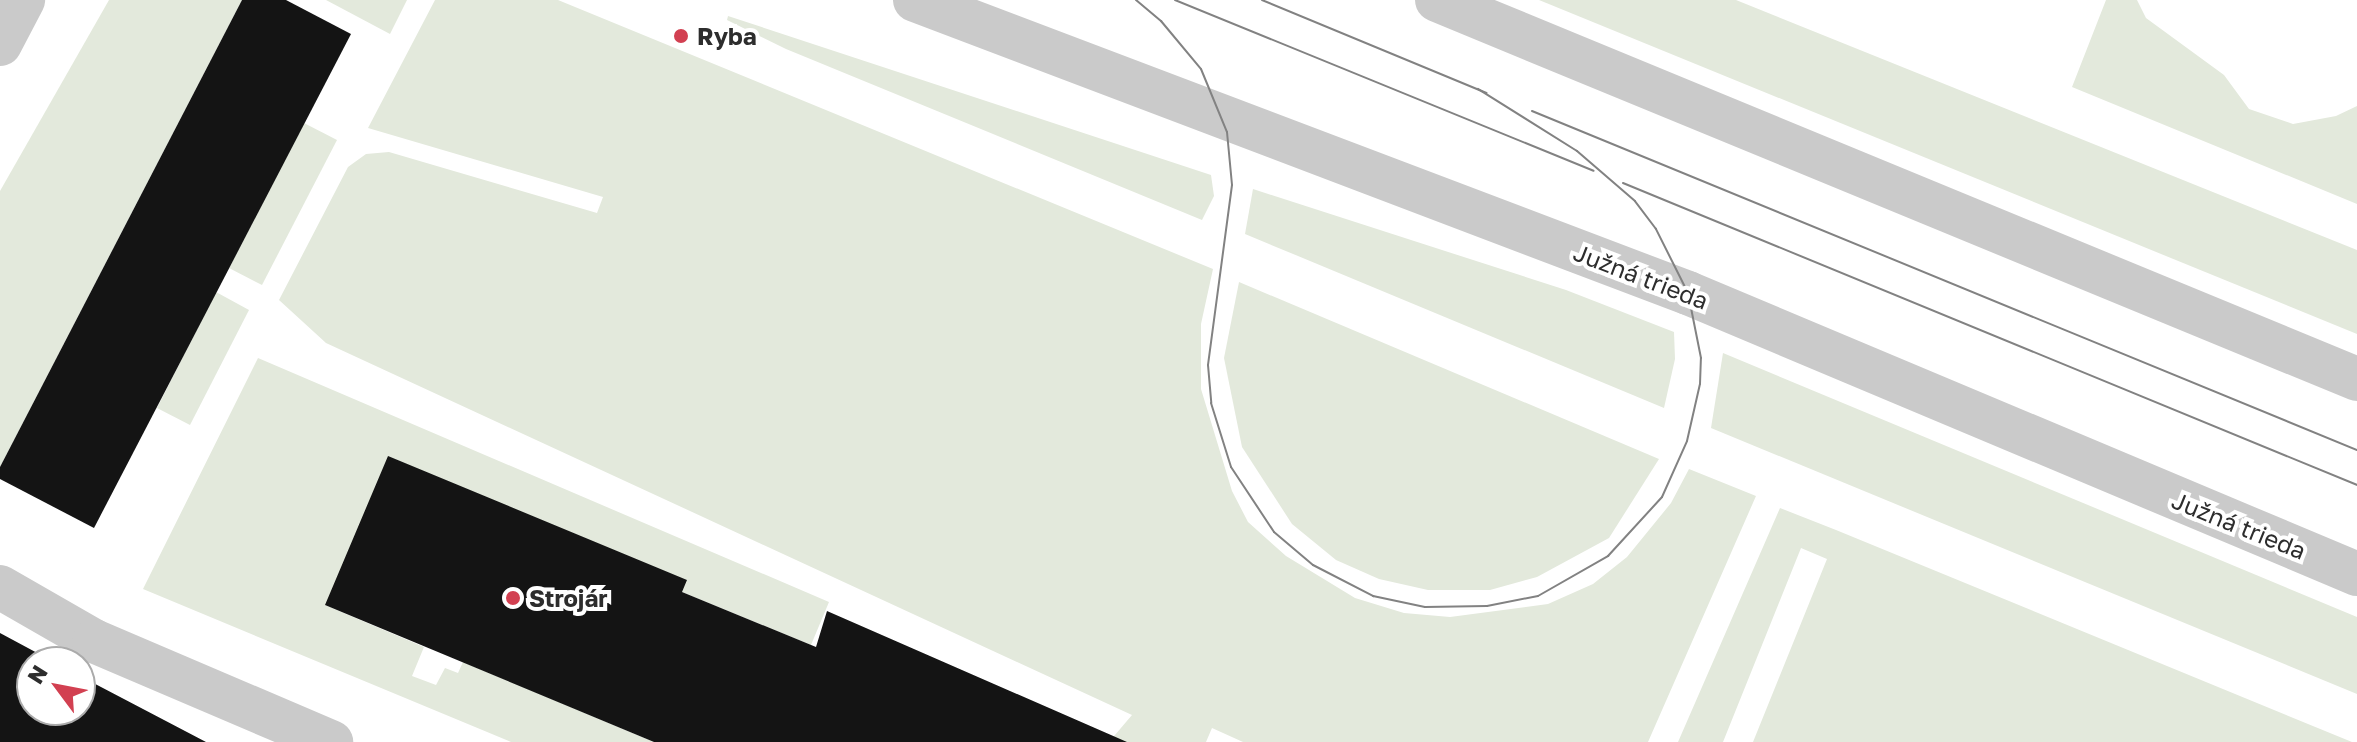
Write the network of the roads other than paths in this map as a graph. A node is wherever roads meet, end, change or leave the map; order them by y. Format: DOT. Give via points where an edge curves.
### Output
graph roads {
  1 [pos="23,0"];
  2 [pos="915,0"];
  3 [pos="1437,0"];
  4 [pos="0,44"];
  5 [pos="2357,379"];
  6 [pos="2357,574"];
  7 [pos="0,587"];
  8 [pos="331,742"];
  1 -- 4 [label="street"];
  2 -- 6 [label="street, Južná trieda" via="1688,293"];
  3 -- 5 [label="street"];
  7 -- 8 [label="street" via="94,641"];
}
